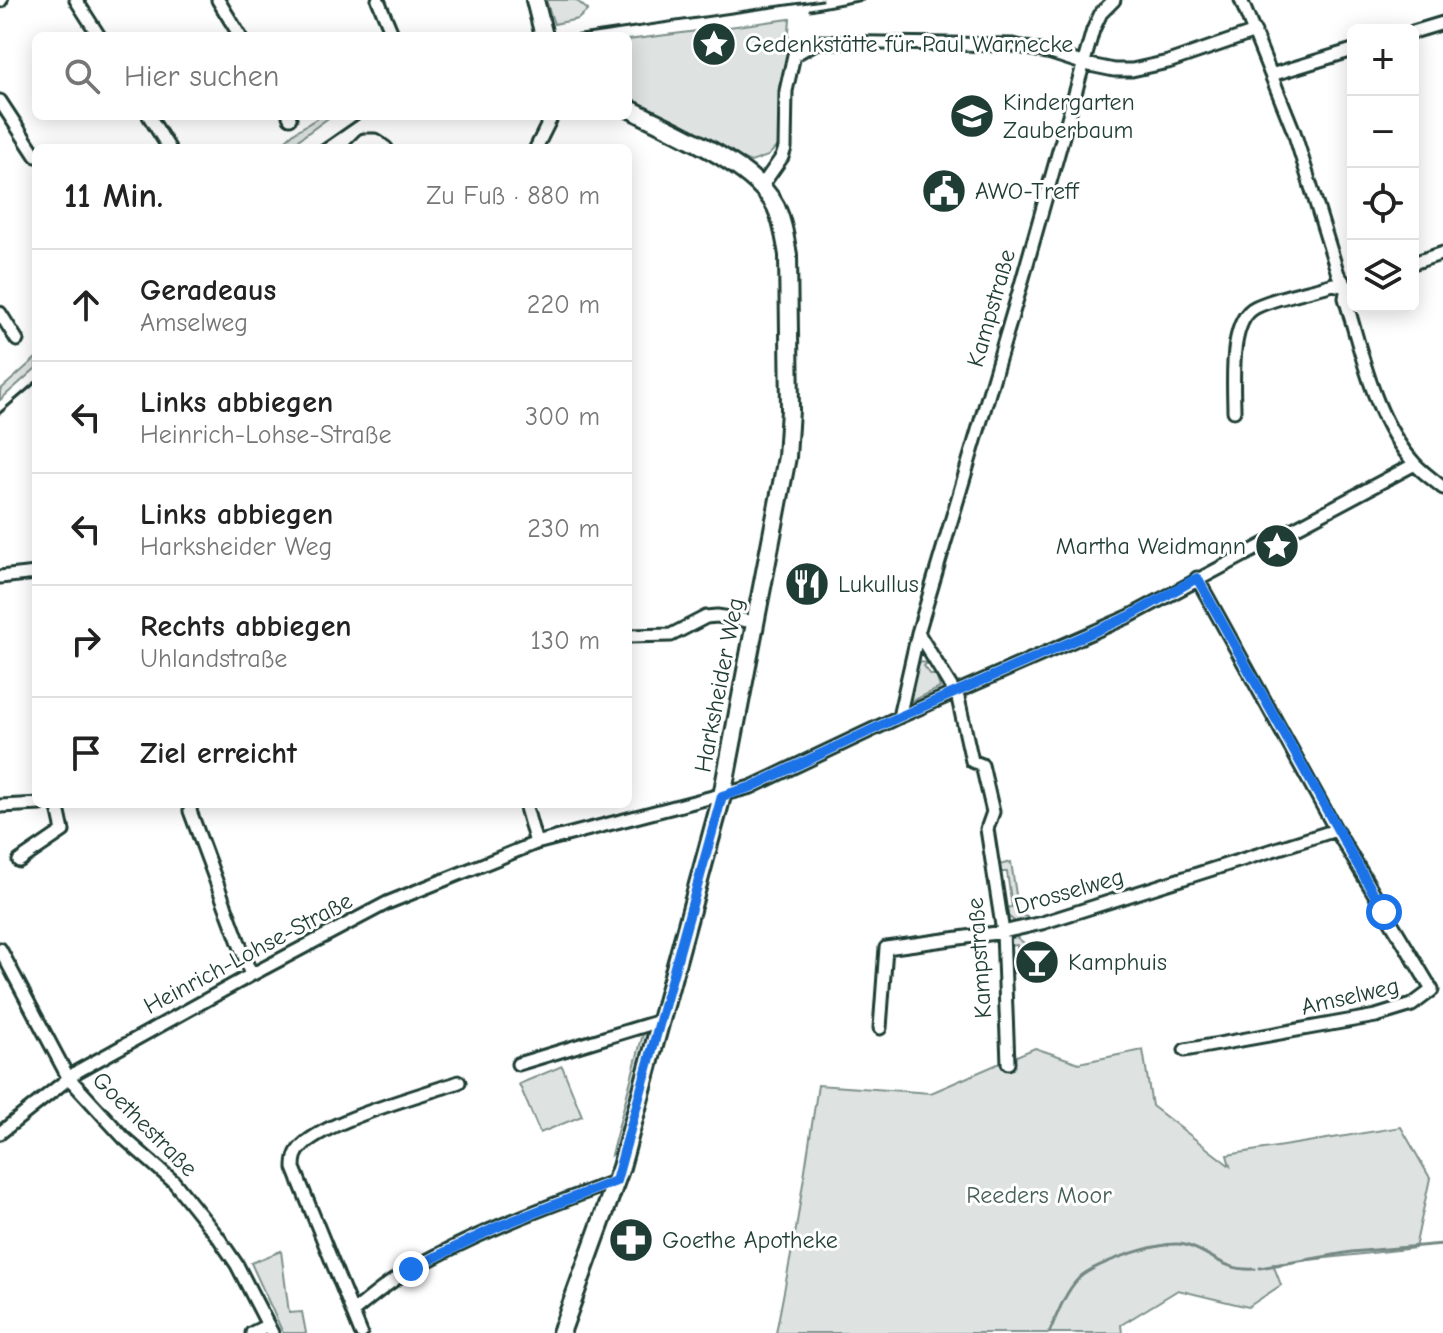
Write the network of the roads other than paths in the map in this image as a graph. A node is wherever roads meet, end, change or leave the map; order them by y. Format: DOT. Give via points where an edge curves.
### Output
graph roads {
  1 [pos="76,0"];
  2 [pos="218,0"];
  3 [pos="378,0"];
  4 [pos="535,0"];
  5 [pos="1114,0"];
  6 [pos="1241,0"];
  7 [pos="1443,23"];
  8 [pos="1419,30"];
  9 [pos="96,32"];
  10 [pos="238,32"];
  11 [pos="391,32"];
  12 [pos="543,32"];
  13 [pos="1255,32"];
  14 [pos="1347,52"];
  15 [pos="1085,64"];
  16 [pos="1271,75"];
  17 [pos="0,101"];
  18 [pos="632,110"];
  19 [pos="152,120"];
  20 [pos="550,120"];
  21 [pos="166,144"];
  22 [pos="360,144"];
  23 [pos="380,144"];
  24 [pos="538,144"];
  25 [pos="32,150"];
  26 [pos="761,187"];
  27 [pos="1443,253"];
  28 [pos="1419,261"];
  29 [pos="1347,282"];
  30 [pos="1347,285"];
  31 [pos="1349,312"];
  32 [pos="0,313"];
  33 [pos="17,340"];
  34 [pos="1234,411"];
  35 [pos="1415,464"];
  36 [pos="1443,488"];
  37 [pos="32,573"];
  38 [pos="0,577"];
  39 [pos="1197,578"];
  40 [pos="755,622"];
  41 [pos="918,633"];
  42 [pos="632,636"];
  43 [pos="953,693"];
  44 [pos="899,717"];
  45 [pos="722,796"];
  46 [pos="32,804"];
  47 [pos="0,806"];
  48 [pos="58,808"];
  49 [pos="190,808"];
  50 [pos="526,808"];
  51 [pos="1336,830"];
  52 [pos="536,843"];
  53 [pos="19,861"];
  54 [pos="1003,932"];
  55 [pos="2,954"];
  56 [pos="251,975"];
  57 [pos="660,1021"];
  58 [pos="880,1028"];
  59 [pos="1185,1050"];
  60 [pos="1008,1063"];
  61 [pos="518,1064"];
  62 [pos="68,1077"];
  63 [pos="459,1082"];
  64 [pos="0,1133"];
  65 [pos="616,1181"];
  66 [pos="353,1312"];
  67 [pos="270,1329"];
  68 [pos="252,1333"];
  69 [pos="361,1333"];
  70 [pos="561,1333"];
  1 -- 9 [label="street"];
  2 -- 10 [label="street"];
  3 -- 11 [label="street"];
  4 -- 12 [label="main road"];
  5 -- 15 [label="street, Kampstraße" via="1093,30"];
  6 -- 13 [label="street"];
  7 -- 8 [label="street"];
  13 -- 15 [label="street" via="1147,68 1114,70"];
  13 -- 16 [label="street"];
  14 -- 16 [label="street"];
  15 -- 26 [label="street" via="1013,45 817,42 794,55 786,91 785,148"];
  15 -- 41 [label="street, Kampstraße"];
  16 -- 29 [label="street" via="1307,167 1338,274"];
  17 -- 25 [label="street"];
  18 -- 26 [label="main road, Harksheider Weg" via="710,151"];
  19 -- 21 [label="street"];
  20 -- 24 [label="street"];
  22 -- 23 [label="street"];
  26 -- 40 [label="main road, Harksheider Weg" via="775,205 788,255 790,410 786,462"];
  27 -- 28 [label="street"];
  30 -- 34 [label="street" via="1333,284 1253,308 1240,324 1235,349"];
  31 -- 35 [label="street" via="1371,387"];
  32 -- 33 [label="street"];
  35 -- 36 [label="street"];
  35 -- 39 [label="street, Heinrich-Lohse-Straße"];
  37 -- 38 [label="street"];
  39 -- 43 [label="street, Heinrich-Lohse-Straße" via="1130,616"];
  39 -- 51 [label="street, Amselweg"];
  40 -- 42 [label="street" via="706,617 671,635"];
  40 -- 45 [label="main road, Harksheider Weg"];
  41 -- 43 [label="street, Kampstraße"];
  41 -- 44 [label="street, Kampstraße"];
  43 -- 44 [label="street, Heinrich-Lohse-Straße"];
  43 -- 54 [label="street, Kampstraße" via="972,761 982,765 993,812 987,829"];
  44 -- 45 [label="street, Heinrich-Lohse-Straße"];
  45 -- 52 [label="street, Heinrich-Lohse-Straße"];
  45 -- 57 [label="main road, Harksheider Weg"];
  46 -- 47 [label="street"];
  48 -- 53 [label="street" via="63,831"];
  49 -- 56 [label="street"];
  50 -- 52 [label="street"];
  51 -- 54 [label="street, Drosselweg"];
  51 -- 59 [label="street, Amselweg" via="1432,990 1412,1005 1376,1016"];
  52 -- 56 [label="street, Heinrich-Lohse-Straße" via="387,903"];
  54 -- 58 [label="street, Drosselweg" via="886,948"];
  54 -- 60 [label="street, Kampstraße"];
  55 -- 62 [label="street, Goethestraße"];
  56 -- 62 [label="street, Heinrich-Lohse-Straße"];
  57 -- 61 [label="street"];
  57 -- 65 [label="main road, Harksheider Weg"];
  62 -- 64 [label="street, Heinrich-Lohse-Straße"];
  62 -- 67 [label="street, Goethestraße" via="180,1189 237,1265"];
  63 -- 66 [label="street" via="346,1121 314,1136 294,1157"];
  65 -- 66 [label="street" via="446,1251 399,1276"];
  65 -- 70 [label="main road, Harksheider Weg"];
  66 -- 69 [label="street"];
  67 -- 68 [label="street, Goethestraße"];
}
